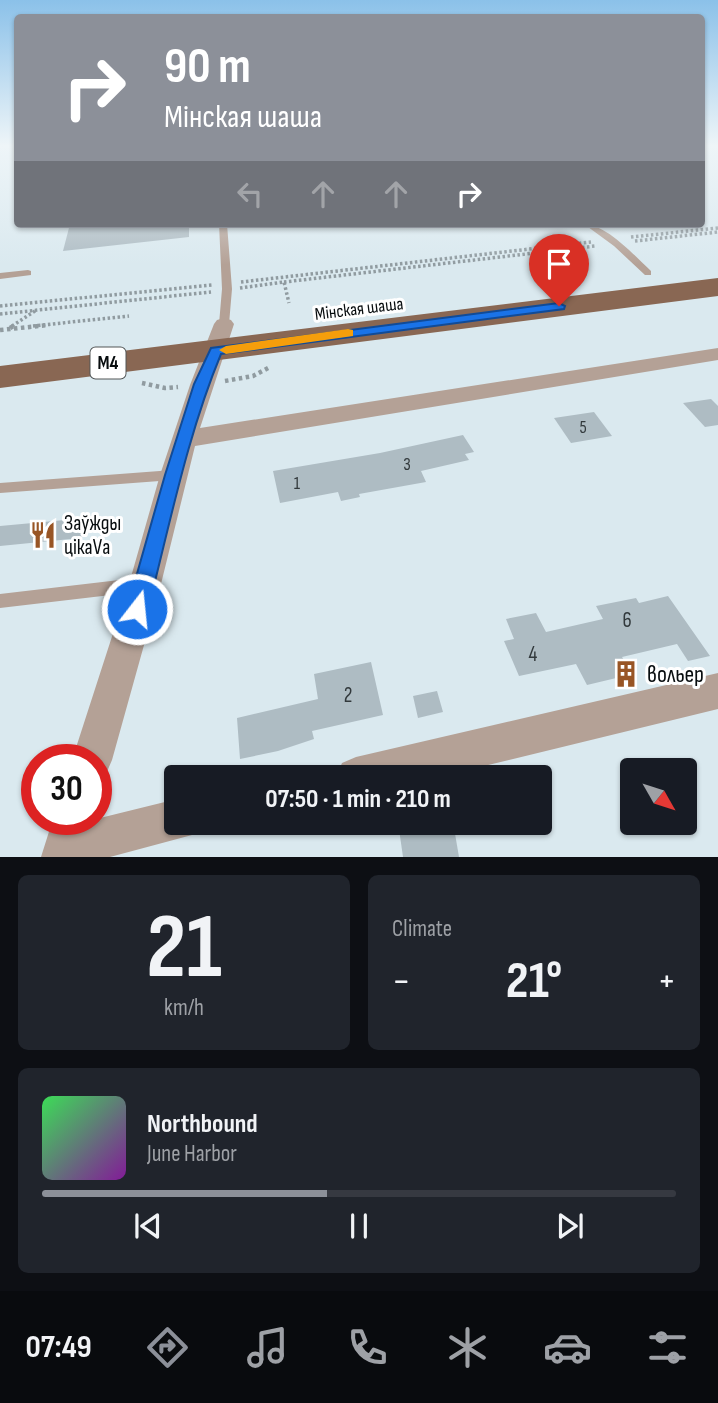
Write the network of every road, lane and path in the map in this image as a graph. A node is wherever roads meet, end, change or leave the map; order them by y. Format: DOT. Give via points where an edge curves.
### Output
graph roads {
  1 [pos="223,228"];
  2 [pos="594,228"];
  3 [pos="718,230"];
  4 [pos="613,242"];
  5 [pos="718,264"];
  6 [pos="648,272"];
  7 [pos="28,273"];
  8 [pos="0,276"];
  9 [pos="284,282"];
  10 [pos="227,286"];
  11 [pos="718,286"];
  12 [pos="289,303"];
  13 [pos="0,306"];
  14 [pos="36,311"];
  15 [pos="0,314"];
  16 [pos="129,316"];
  17 [pos="0,330"];
  18 [pos="220,338"];
  19 [pos="4,340"];
  20 [pos="718,354"];
  21 [pos="0,377"];
  22 [pos="185,439"];
  23 [pos="173,475"];
  24 [pos="0,488"];
  25 [pos="145,584"];
  26 [pos="0,601"];
  27 [pos="718,691"];
  28 [pos="97,744"];
  29 [pos="407,765"];
  30 [pos="164,823"];
  31 [pos="68,841"];
  1 -- 10 [label="lane"];
  2 -- 4 [label="lane"];
  3 -- 4 [label="path"];
  3 -- 4 [label="path"];
  4 -- 6 [label="lane"];
  4 -- 9 [label="path"];
  4 -- 10 [label="path"];
  5 -- 6 [label="main road, Мінская шаша / М4"];
  6 -- 18 [label="main road, Мінская шаша / М4"];
  7 -- 8 [label="lane"];
  9 -- 10 [label="path"];
  9 -- 12 [label="path"];
  10 -- 13 [label="path"];
  10 -- 14 [label="path"];
  10 -- 18 [label="lane"];
  11 -- 18 [label="main road, Мінская шаша / М4"];
  14 -- 15 [label="path"];
  14 -- 19 [label="path"];
  16 -- 19 [label="path"];
  17 -- 19 [label="path"];
  18 -- 19 [label="main road, Мінская шаша / М4"];
  18 -- 21 [label="main road, Мінская шаша / М4"];
  18 -- 22 [label="street"];
  20 -- 22 [label="street"];
  22 -- 23 [label="street"];
  23 -- 24 [label="lane"];
  23 -- 25 [label="street"];
  25 -- 26 [label="lane"];
  25 -- 28 [label="street"];
  27 -- 29 [label="street"];
  30 -- 31 [label="street"];
}
